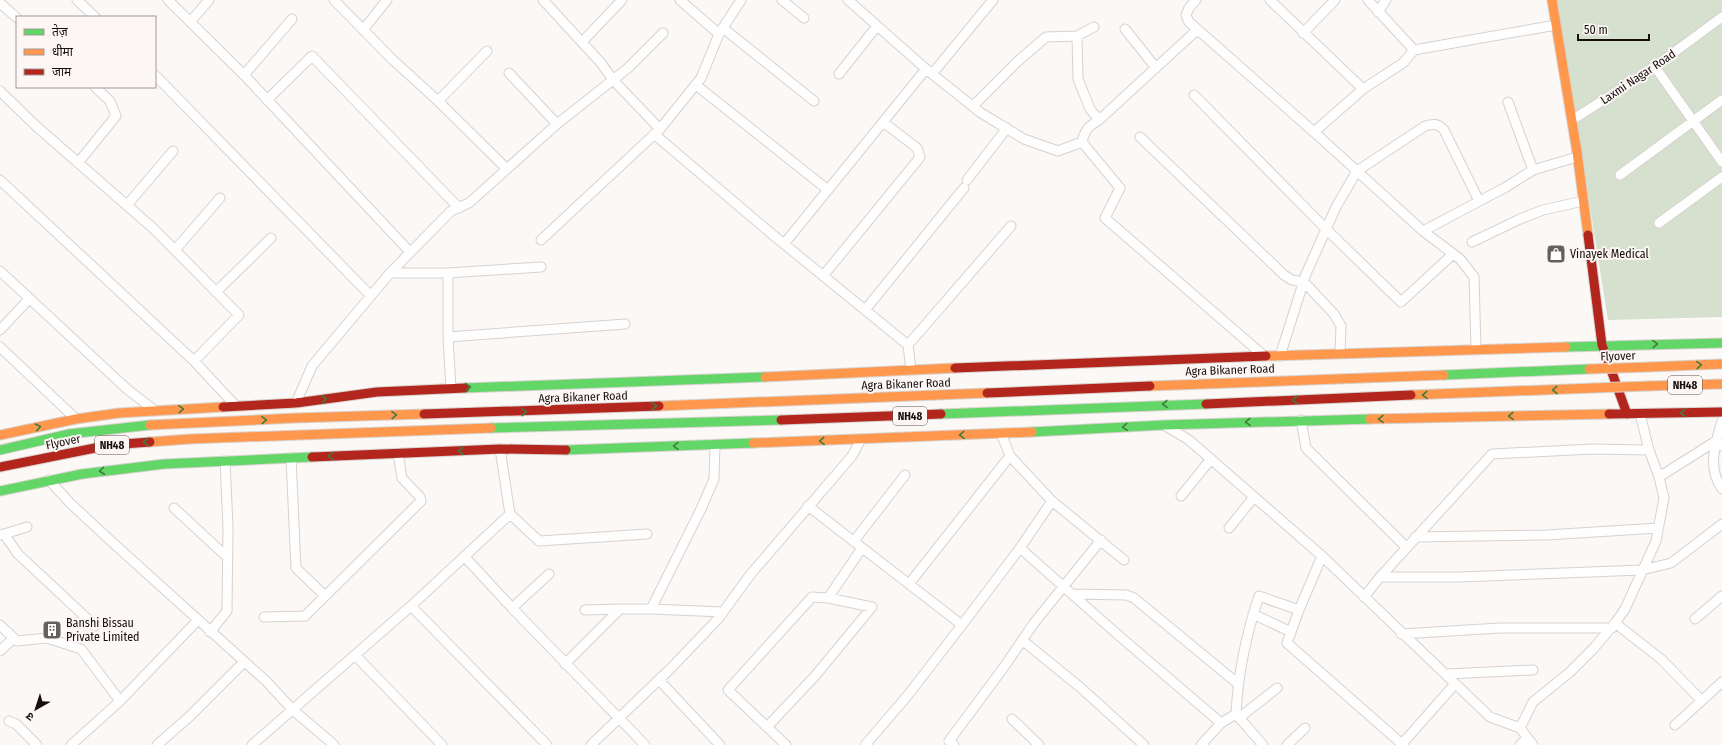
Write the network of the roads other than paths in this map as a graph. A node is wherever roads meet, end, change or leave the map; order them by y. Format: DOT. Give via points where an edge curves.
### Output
graph roads {
  1 [pos="77,0"];
  2 [pos="168,0"];
  3 [pos="209,0"];
  4 [pos="334,0"];
  5 [pos="388,0"];
  6 [pos="543,0"];
  7 [pos="622,0"];
  8 [pos="680,0"];
  9 [pos="741,0"];
  10 [pos="782,0"];
  11 [pos="848,0"];
  12 [pos="993,0"];
  13 [pos="1196,0"];
  14 [pos="1270,0"];
  15 [pos="1335,0"];
  16 [pos="1368,0"];
  17 [pos="1386,0"];
  18 [pos="1552,0"];
  19 [pos="0,3"];
  20 [pos="1378,12"];
  21 [pos="94,16"];
  22 [pos="16,17"];
  23 [pos="1722,17"];
  24 [pos="292,18"];
  25 [pos="804,18"];
  26 [pos="190,22"];
  27 [pos="1556,25"];
  28 [pos="877,26"];
  29 [pos="1094,27"];
  30 [pos="1124,29"];
  31 [pos="363,30"];
  32 [pos="1197,30"];
  33 [pos="721,31"];
  34 [pos="662,33"];
  35 [pos="1303,33"];
  36 [pos="1076,36"];
  37 [pos="582,42"];
  38 [pos="1414,50"];
  39 [pos="487,51"];
  40 [pos="1655,67"];
  41 [pos="1156,68"];
  42 [pos="929,71"];
  43 [pos="509,72"];
  44 [pos="839,74"];
  45 [pos="244,75"];
  46 [pos="156,76"];
  47 [pos="613,80"];
  48 [pos="696,84"];
  49 [pos="96,88"];
  50 [pos="1363,89"];
  51 [pos="1,94"];
  52 [pos="1194,95"];
  53 [pos="267,100"];
  54 [pos="438,100"];
  55 [pos="1722,100"];
  56 [pos="814,101"];
  57 [pos="1508,102"];
  58 [pos="973,106"];
  59 [pos="1099,120"];
  60 [pos="1572,120"];
  61 [pos="1693,121"];
  62 [pos="884,122"];
  63 [pos="558,124"];
  64 [pos="1007,128"];
  65 [pos="657,132"];
  66 [pos="1314,132"];
  67 [pos="1140,137"];
  68 [pos="1082,142"];
  69 [pos="173,152"];
  70 [pos="1577,157"];
  71 [pos="1722,162"];
  72 [pos="78,163"];
  73 [pos="507,170"];
  74 [pos="1533,170"];
  75 [pos="1358,171"];
  76 [pos="1620,175"];
  77 [pos="1722,177"];
  78 [pos="0,180"];
  79 [pos="828,190"];
  80 [pos="220,198"];
  81 [pos="1479,201"];
  82 [pos="1582,201"];
  83 [pos="127,205"];
  84 [pos="459,208"];
  85 [pos="1659,224"];
  86 [pos="1011,226"];
  87 [pos="1326,229"];
  88 [pos="1424,231"];
  89 [pos="271,238"];
  90 [pos="541,240"];
  91 [pos="1472,242"];
  92 [pos="784,244"];
  93 [pos="175,250"];
  94 [pos="410,252"];
  95 [pos="1453,254"];
  96 [pos="541,267"];
  97 [pos="0,271"];
  98 [pos="390,273"];
  99 [pos="448,273"];
  100 [pos="823,276"];
  101 [pos="1304,282"];
  102 [pos="216,292"];
  103 [pos="371,296"];
  104 [pos="29,299"];
  105 [pos="865,310"];
  106 [pos="625,324"];
  107 [pos="0,330"];
  108 [pos="448,337"];
  109 [pos="1722,343"];
  110 [pos="908,345"];
  111 [pos="1602,345"];
  112 [pos="0,347"];
  113 [pos="1476,350"];
  114 [pos="1340,353"];
  115 [pos="1264,356"];
  116 [pos="1280,356"];
  117 [pos="194,361"];
  118 [pos="1722,364"];
  119 [pos="1589,369"];
  120 [pos="911,370"];
  121 [pos="1722,384"];
  122 [pos="451,388"];
  123 [pos="296,403"];
  124 [pos="235,405"];
  125 [pos="154,410"];
  126 [pos="1722,412"];
  127 [pos="1627,414"];
  128 [pos="1640,414"];
  129 [pos="76,419"];
  130 [pos="1301,420"];
  131 [pos="1722,421"];
  132 [pos="225,422"];
  133 [pos="1164,425"];
  134 [pos="1001,433"];
  135 [pos="0,435"];
  136 [pos="861,439"];
  137 [pos="1719,443"];
  138 [pos="715,444"];
  139 [pos="500,449"];
  140 [pos="0,450"];
  141 [pos="1649,450"];
  142 [pos="398,454"];
  143 [pos="1010,456"];
  144 [pos="291,458"];
  145 [pos="1211,459"];
  146 [pos="225,461"];
  147 [pos="0,467"];
  148 [pos="905,475"];
  149 [pos="1659,477"];
  150 [pos="49,480"];
  151 [pos="1722,490"];
  152 [pos="0,491"];
  153 [pos="1181,496"];
  154 [pos="1254,497"];
  155 [pos="1052,501"];
  156 [pos="808,506"];
  157 [pos="174,508"];
  158 [pos="510,514"];
  159 [pos="1722,524"];
  160 [pos="27,527"];
  161 [pos="1229,528"];
  162 [pos="1658,528"];
  163 [pos="647,534"];
  164 [pos="2,535"];
  165 [pos="1415,537"];
  166 [pos="1101,540"];
  167 [pos="854,542"];
  168 [pos="1406,547"];
  169 [pos="862,548"];
  170 [pos="1020,548"];
  171 [pos="464,556"];
  172 [pos="1322,556"];
  173 [pos="228,557"];
  174 [pos="1124,560"];
  175 [pos="1642,570"];
  176 [pos="549,574"];
  177 [pos="1380,577"];
  178 [pos="909,584"];
  179 [pos="1065,586"];
  180 [pos="1073,594"];
  181 [pos="325,596"];
  182 [pos="1722,596"];
  183 [pos="1364,597"];
  184 [pos="828,598"];
  185 [pos="411,606"];
  186 [pos="512,608"];
  187 [pos="652,609"];
  188 [pos="585,610"];
  189 [pos="620,610"];
  190 [pos="1299,610"];
  191 [pos="723,612"];
  192 [pos="1253,614"];
  193 [pos="264,617"];
  194 [pos="1695,619"];
  195 [pos="198,620"];
  196 [pos="962,625"];
  197 [pos="1613,625"];
  198 [pos="0,626"];
  199 [pos="95,626"];
  200 [pos="210,632"];
  201 [pos="1291,632"];
  202 [pos="1401,634"];
  203 [pos="14,638"];
  204 [pos="1022,640"];
  205 [pos="0,651"];
  206 [pos="355,655"];
  207 [pos="244,662"];
  208 [pos="565,664"];
  209 [pos="1533,670"];
  210 [pos="1446,674"];
  211 [pos="659,680"];
  212 [pos="1722,682"];
  213 [pos="1237,684"];
  214 [pos="1456,684"];
  215 [pos="1277,688"];
  216 [pos="1701,700"];
  217 [pos="120,701"];
  218 [pos="292,709"];
  219 [pos="1238,716"];
  220 [pos="620,719"];
  221 [pos="1012,719"];
  222 [pos="9,720"];
  223 [pos="1221,723"];
  224 [pos="1675,725"];
  225 [pos="767,727"];
  226 [pos="1305,728"];
  227 [pos="1520,728"];
  228 [pos="1530,741"];
  229 [pos="36,745"];
  230 [pos="71,745"];
  231 [pos="157,745"];
  232 [pos="252,745"];
  233 [pos="334,745"];
  234 [pos="442,745"];
  235 [pos="547,745"];
  236 [pos="591,745"];
  237 [pos="645,745"];
  238 [pos="720,745"];
  239 [pos="786,745"];
  240 [pos="868,745"];
  241 [pos="954,745"];
  242 [pos="1039,745"];
  243 [pos="1144,745"];
  244 [pos="1201,745"];
  245 [pos="1263,745"];
  246 [pos="1287,745"];
  247 [pos="1520,745"];
  1 -- 21 [label="street"];
  2 -- 26 [label="street"];
  3 -- 26 [label="street"];
  4 -- 31 [label="street"];
  5 -- 31 [label="street"];
  6 -- 37 [label="street"];
  7 -- 37 [label="street"];
  8 -- 33 [label="street"];
  9 -- 33 [label="street"];
  10 -- 25 [label="street"];
  11 -- 28 [label="street"];
  12 -- 42 [label="street"];
  13 -- 32 [label="street" via="1186,15"];
  14 -- 35 [label="street"];
  15 -- 35 [label="street"];
  16 -- 20 [label="street"];
  17 -- 20 [label="street"];
  18 -- 27 [label="main road"];
  19 -- 22 [label="street"];
  20 -- 38 [label="street"];
  23 -- 40 [label="street, Laxmi Nagar Road"];
  24 -- 45 [label="street"];
  26 -- 45 [label="street"];
  27 -- 38 [label="street"];
  27 -- 60 [label="main road"];
  28 -- 42 [label="street"];
  28 -- 44 [label="street"];
  29 -- 36 [label="street"];
  30 -- 41 [label="street"];
  31 -- 54 [label="street"];
  32 -- 41 [label="street"];
  32 -- 66 [label="street"];
  33 -- 48 [label="street"];
  33 -- 56 [label="street"];
  34 -- 47 [label="street"];
  35 -- 50 [label="street"];
  36 -- 58 [label="street" via="1046,37"];
  36 -- 59 [label="street" via="1078,79 1090,109"];
  37 -- 47 [label="street"];
  38 -- 50 [label="street" via="1403,63"];
  39 -- 54 [label="street"];
  40 -- 60 [label="street, Laxmi Nagar Road"];
  40 -- 61 [label="street"];
  41 -- 59 [label="street"];
  42 -- 58 [label="street"];
  42 -- 62 [label="street"];
  43 -- 63 [label="street"];
  45 -- 53 [label="street"];
  46 -- 103 [label="street"];
  47 -- 63 [label="street"];
  47 -- 65 [label="street"];
  48 -- 65 [label="street"];
  48 -- 79 [label="street"];
  49 -- 72 [label="street" via="110,101 116,116"];
  50 -- 66 [label="street"];
  51 -- 72 [label="street"];
  52 -- 87 [label="street"];
  53 -- 84 [label="street" via="312,56"];
  53 -- 94 [label="street"];
  54 -- 73 [label="street"];
  55 -- 61 [label="street"];
  57 -- 74 [label="street"];
  58 -- 64 [label="street"];
  59 -- 68 [label="street" via="1087,127"];
  60 -- 70 [label="main road"];
  61 -- 71 [label="street"];
  61 -- 76 [label="street"];
  62 -- 79 [label="street"];
  62 -- 100 [label="street" via="916,148 920,156"];
  63 -- 73 [label="street"];
  64 -- 68 [label="street" via="1024,139 1058,151"];
  64 -- 105 [label="street"];
  65 -- 90 [label="street"];
  65 -- 92 [label="street"];
  66 -- 75 [label="street"];
  67 -- 101 [label="street" via="1284,275 1292,280"];
  68 -- 115 [label="street" via="1120,188 1105,218"];
  69 -- 83 [label="street"];
  70 -- 74 [label="street"];
  70 -- 82 [label="main road"];
  72 -- 83 [label="street"];
  73 -- 84 [label="street" via="469,204"];
  74 -- 81 [label="street"];
  75 -- 81 [label="street" via="1425,126 1434,123 1444,130"];
  75 -- 87 [label="street"];
  75 -- 88 [label="street"];
  77 -- 85 [label="street"];
  78 -- 117 [label="street"];
  79 -- 92 [label="street"];
  80 -- 93 [label="street"];
  81 -- 88 [label="street"];
  82 -- 91 [label="street" via="1543,210"];
  82 -- 111 [label="main road"];
  83 -- 93 [label="street"];
  84 -- 94 [label="street" via="451,211"];
  86 -- 110 [label="street"];
  87 -- 95 [label="street" via="1401,302"];
  87 -- 101 [label="street"];
  88 -- 95 [label="street"];
  89 -- 102 [label="street"];
  92 -- 100 [label="street"];
  93 -- 102 [label="street"];
  94 -- 98 [label="street"];
  95 -- 113 [label="street" via="1474,277"];
  96 -- 99 [label="street"];
  97 -- 104 [label="street"];
  98 -- 99 [label="street"];
  98 -- 103 [label="street"];
  99 -- 108 [label="street"];
  100 -- 105 [label="street"];
  101 -- 114 [label="street" via="1334,314 1341,326"];
  101 -- 116 [label="street"];
  102 -- 117 [label="street" via="239,315"];
  103 -- 123 [label="street" via="312,366"];
  104 -- 107 [label="street"];
  104 -- 125 [label="street"];
  105 -- 110 [label="street"];
  106 -- 108 [label="street"];
  108 -- 122 [label="street"];
  111 -- 109 [label="main road, one-way"];
  110 -- 120 [label="street"];
  111 -- 113 [label="main road"];
  111 -- 127 [label="main road"];
  112 -- 129 [label="street"];
  113 -- 114 [label="main road"];
  114 -- 116 [label="main road"];
  115 -- 116 [label="main road"];
  115 -- 120 [label="main road"];
  117 -- 124 [label="street"];
  119 -- 118 [label="main road, Flyover / NH48, one-way, bridge"];
  132 -- 119 [label="main road, Agra Bikaner Road / NH48, one-way"];
  122 -- 120 [label="main road, one-way"];
  121 -- 147 [label="main road, Flyover / NH48, one-way, bridge" via="874,417 226,438 110,445"];
  123 -- 122 [label="main road, one-way" via="377,392"];
  123 -- 124 [label="main road"];
  125 -- 124 [label="main road, one-way"];
  125 -- 129 [label="main road"];
  126 -- 128 [label="main road, one-way"];
  127 -- 128 [label="main road"];
  127 -- 130 [label="main road, one-way"];
  128 -- 141 [label="street"];
  135 -- 129 [label="main road, one-way"];
  130 -- 133 [label="main road, one-way"];
  130 -- 168 [label="street" via="1306,448"];
  131 -- 137 [label="street"];
  132 -- 140 [label="main road, Flyover / NH48" via="153,425 69,434"];
  133 -- 134 [label="main road, one-way"];
  133 -- 145 [label="street" via="1189,440"];
  134 -- 136 [label="main road, one-way"];
  134 -- 143 [label="street"];
  136 -- 138 [label="main road, one-way"];
  136 -- 156 [label="street" via="852,456"];
  137 -- 149 [label="street"];
  137 -- 151 [label="street" via="1713,456 1717,482"];
  138 -- 139 [label="main road, one-way" via="558,450"];
  138 -- 187 [label="street" via="714,479"];
  139 -- 142 [label="main road, one-way"];
  139 -- 158 [label="street"];
  141 -- 149 [label="street"];
  141 -- 165 [label="street" via="1592,449 1492,454"];
  142 -- 144 [label="main road, one-way"];
  142 -- 181 [label="street" via="402,478 420,497 420,501"];
  143 -- 155 [label="street"];
  143 -- 178 [label="street"];
  144 -- 146 [label="main road"];
  144 -- 181 [label="street" via="296,568"];
  145 -- 153 [label="street"];
  145 -- 154 [label="street"];
  146 -- 150 [label="main road, one-way" via="164,464"];
  146 -- 173 [label="street"];
  148 -- 167 [label="street"];
  149 -- 162 [label="street" via="1664,498"];
  150 -- 152 [label="main road"];
  150 -- 195 [label="street" via="80,513"];
  154 -- 161 [label="street"];
  154 -- 172 [label="street"];
  155 -- 166 [label="street"];
  155 -- 170 [label="street"];
  156 -- 167 [label="street"];
  156 -- 191 [label="street" via="750,575"];
  157 -- 173 [label="street"];
  158 -- 163 [label="street" via="539,541"];
  158 -- 171 [label="street"];
  159 -- 175 [label="street" via="1671,563"];
  160 -- 164 [label="street"];
  162 -- 165 [label="street" via="1547,535"];
  162 -- 175 [label="street" via="1656,541"];
  164 -- 199 [label="street" via="18,554"];
  165 -- 168 [label="street"];
  166 -- 174 [label="street"];
  166 -- 179 [label="street"];
  167 -- 169 [label="street"];
  168 -- 177 [label="street"];
  169 -- 178 [label="street"];
  169 -- 184 [label="street"];
  170 -- 179 [label="street"];
  170 -- 196 [label="street"];
  171 -- 185 [label="street"];
  171 -- 186 [label="street"];
  172 -- 183 [label="street"];
  172 -- 190 [label="street"];
  173 -- 200 [label="street" via="227,611"];
  175 -- 177 [label="street"];
  175 -- 197 [label="street" via="1624,609"];
  176 -- 186 [label="street"];
  177 -- 183 [label="street"];
  178 -- 196 [label="street"];
  179 -- 180 [label="street"];
  179 -- 204 [label="street"];
  180 -- 213 [label="street" via="1126,595 1134,598"];
  180 -- 223 [label="street"];
  181 -- 193 [label="street" via="305,616"];
  182 -- 194 [label="street"];
  183 -- 202 [label="street"];
  184 -- 225 [label="street" via="812,597 728,690"];
  184 -- 225 [label="street" via="872,607 815,676"];
  185 -- 206 [label="street"];
  185 -- 235 [label="street"];
  186 -- 208 [label="street"];
  187 -- 189 [label="street"];
  187 -- 191 [label="street"];
  188 -- 189 [label="street"];
  189 -- 208 [label="street"];
  190 -- 192 [label="street" via="1259,596"];
  190 -- 201 [label="street"];
  191 -- 211 [label="street"];
  192 -- 201 [label="street"];
  192 -- 213 [label="street" via="1247,631"];
  195 -- 200 [label="street"];
  195 -- 217 [label="street"];
  196 -- 240 [label="street" via="866,744"];
  197 -- 202 [label="street"];
  197 -- 216 [label="street" via="1661,659"];
  197 -- 227 [label="street" via="1580,662 1533,702"];
  198 -- 203 [label="street"];
  200 -- 207 [label="street"];
  201 -- 214 [label="street" via="1287,643 1402,744"];
  202 -- 210 [label="street"];
  203 -- 205 [label="street"];
  203 -- 217 [label="street" via="18,641 46,638 81,649"];
  204 -- 241 [label="street" via="949,741"];
  204 -- 243 [label="street" via="1081,688"];
  206 -- 218 [label="street"];
  206 -- 234 [label="street"];
  207 -- 218 [label="street"];
  207 -- 231 [label="street"];
  208 -- 220 [label="street"];
  209 -- 210 [label="street"];
  210 -- 214 [label="street"];
  211 -- 220 [label="street"];
  211 -- 238 [label="street"];
  212 -- 216 [label="street"];
  213 -- 219 [label="street"];
  214 -- 227 [label="street" via="1490,717"];
  215 -- 219 [label="street"];
  216 -- 224 [label="street"];
  217 -- 230 [label="street"];
  218 -- 232 [label="street"];
  218 -- 233 [label="street"];
  219 -- 223 [label="street"];
  219 -- 245 [label="street"];
  220 -- 236 [label="street"];
  220 -- 237 [label="street"];
  221 -- 242 [label="street"];
  222 -- 229 [label="street"];
  223 -- 244 [label="street"];
  225 -- 239 [label="street"];
  226 -- 246 [label="street"];
  227 -- 228 [label="street"];
  228 -- 247 [label="street"];
}
